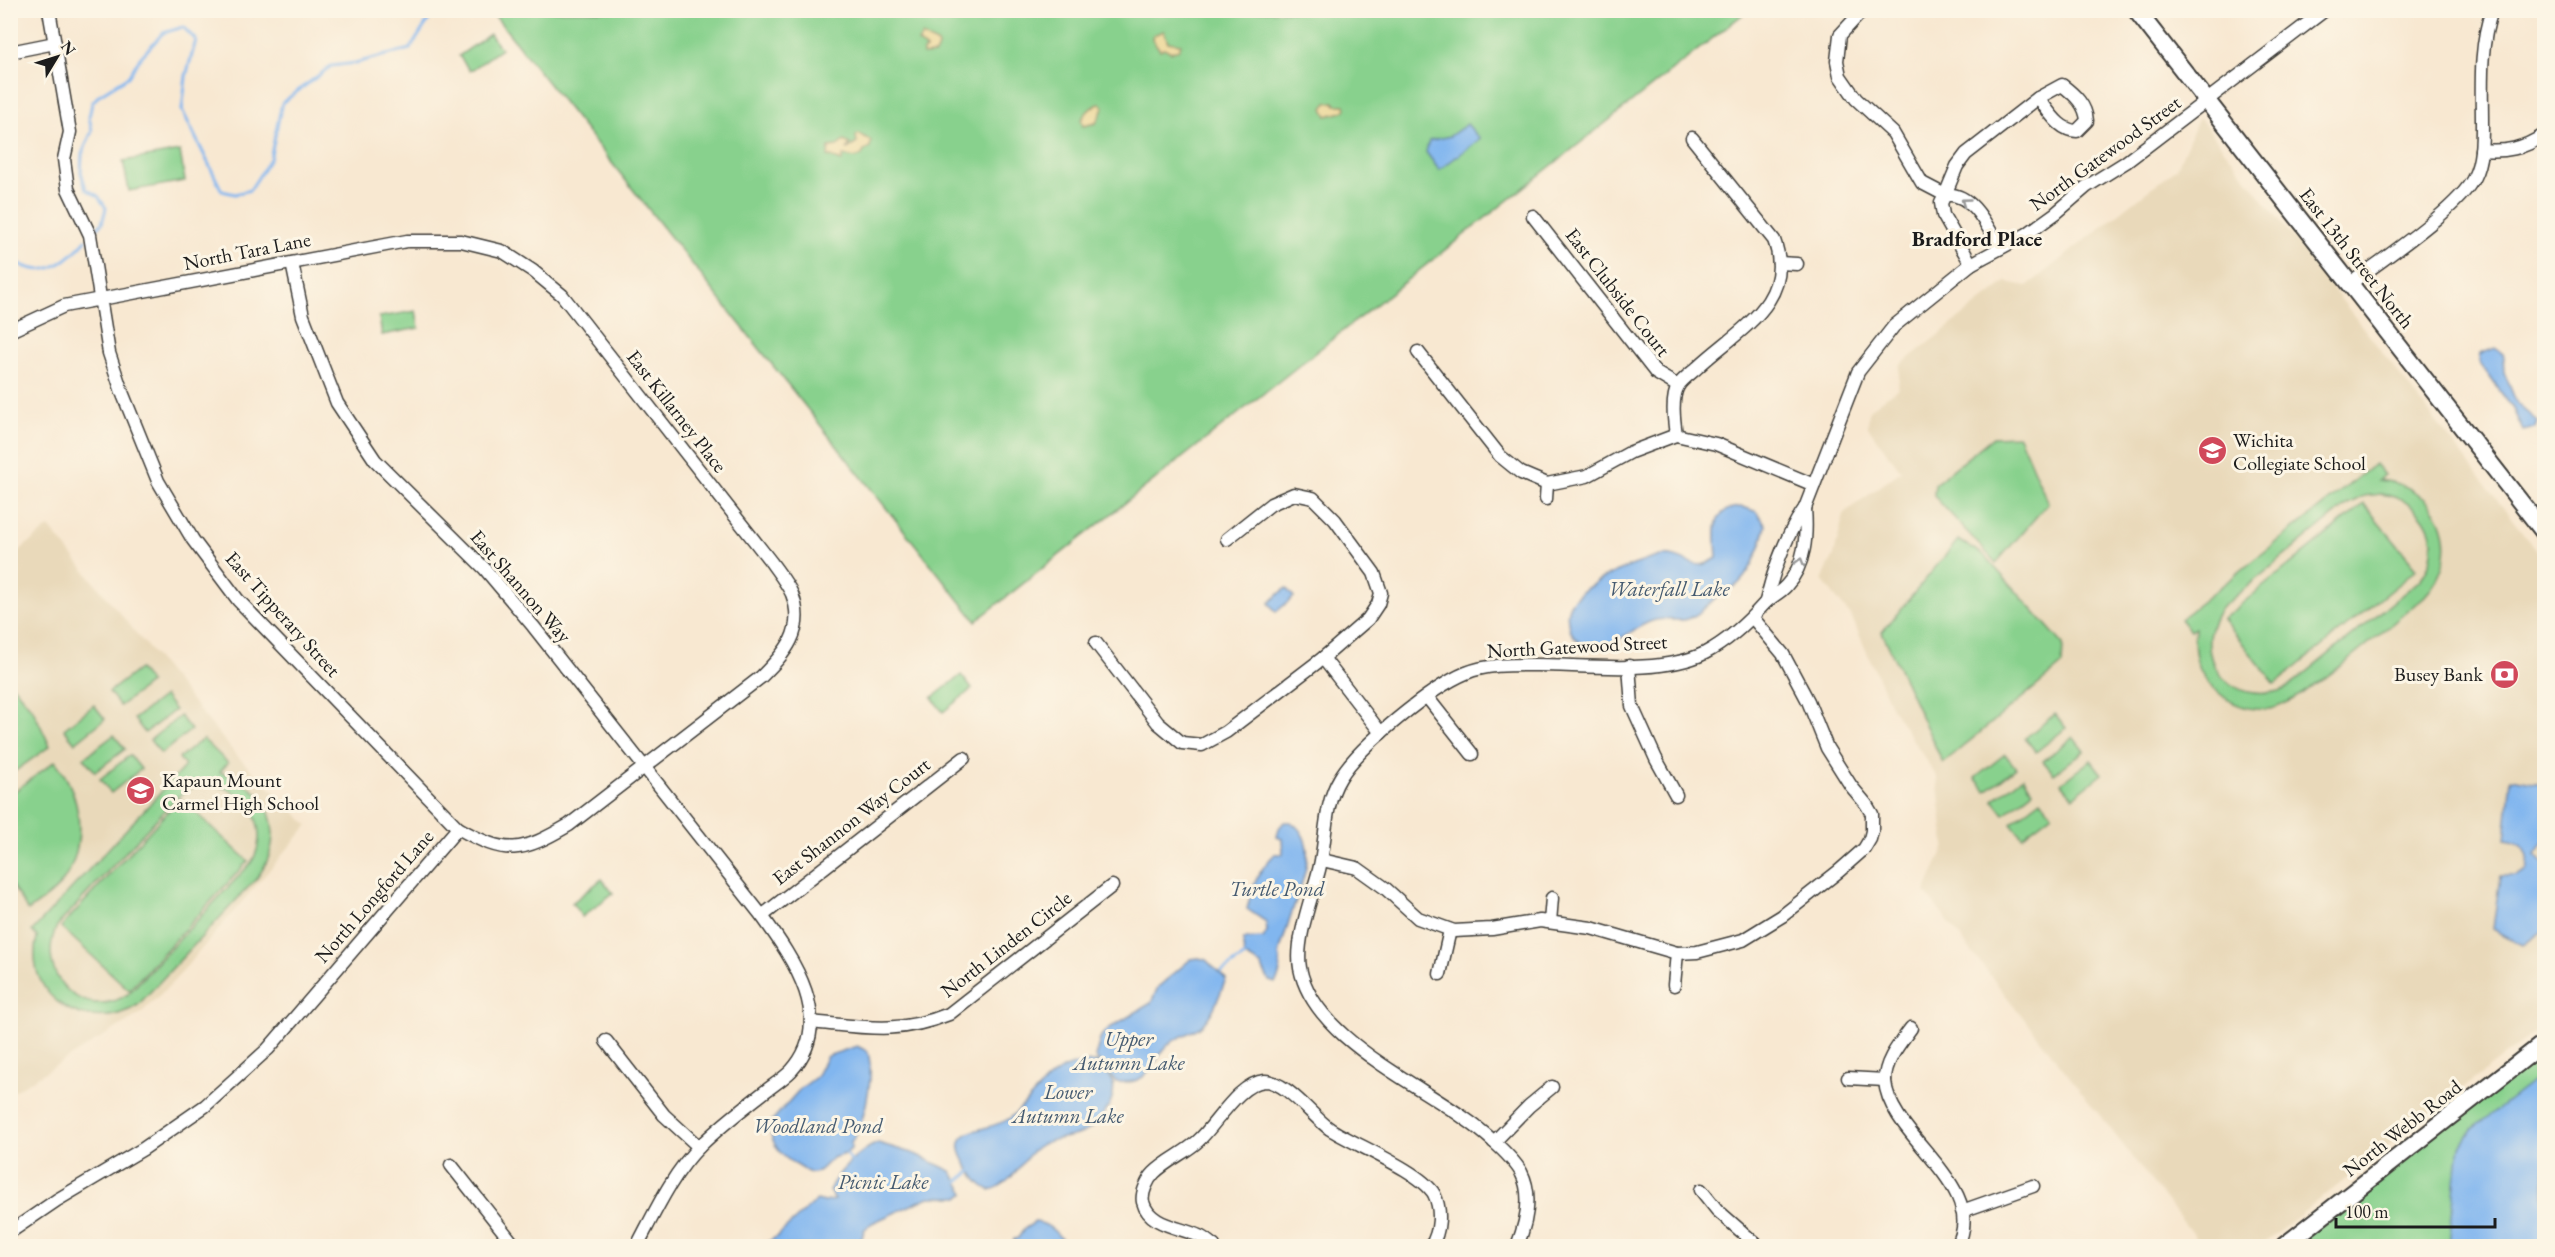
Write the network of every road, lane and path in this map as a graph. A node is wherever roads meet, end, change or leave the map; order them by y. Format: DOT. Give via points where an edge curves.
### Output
graph roads {
  1 [pos="49,10"];
  2 [pos="1863,10"];
  3 [pos="2136,10"];
  4 [pos="2325,10"];
  5 [pos="2488,12"];
  6 [pos="56,43"];
  7 [pos="10,52"];
  8 [pos="2038,98"];
  9 [pos="2207,101"];
  10 [pos="2544,135"];
  11 [pos="1692,138"];
  12 [pos="2481,150"];
  13 [pos="1945,195"];
  14 [pos="1533,216"];
  15 [pos="2000,248"];
  16 [pos="496,250"];
  17 [pos="292,263"];
  18 [pos="1779,263"];
  19 [pos="1797,264"];
  20 [pos="1971,264"];
  21 [pos="2350,284"];
  22 [pos="100,299"];
  23 [pos="10,331"];
  24 [pos="1418,352"];
  25 [pos="1678,386"];
  26 [pos="1676,435"];
  27 [pos="1547,484"];
  28 [pos="1814,485"];
  29 [pos="1546,499"];
  30 [pos="1805,508"];
  31 [pos="2544,532"];
  32 [pos="1227,539"];
  33 [pos="1766,601"];
  34 [pos="1753,618"];
  35 [pos="795,622"];
  36 [pos="1096,643"];
  37 [pos="1323,658"];
  38 [pos="1629,666"];
  39 [pos="1427,698"];
  40 [pos="1381,733"];
  41 [pos="1472,754"];
  42 [pos="964,758"];
  43 [pos="644,768"];
  44 [pos="1676,795"];
  45 [pos="458,828"];
  46 [pos="1322,860"];
  47 [pos="1112,886"];
  48 [pos="1552,898"];
  49 [pos="762,916"];
  50 [pos="1550,922"];
  51 [pos="1450,930"];
  52 [pos="1677,953"];
  53 [pos="1440,974"];
  54 [pos="1674,985"];
  55 [pos="811,1022"];
  56 [pos="1911,1028"];
  57 [pos="606,1041"];
  58 [pos="2544,1043"];
  59 [pos="1848,1078"];
  60 [pos="1885,1080"];
  61 [pos="1552,1087"];
  62 [pos="1494,1142"];
  63 [pos="699,1147"];
  64 [pos="451,1165"];
  65 [pos="2033,1186"];
  66 [pos="1701,1190"];
  67 [pos="1962,1211"];
  68 [pos="10,1233"];
  69 [pos="515,1246"];
  70 [pos="638,1246"];
  71 [pos="1214,1246"];
  72 [pos="1431,1246"];
  73 [pos="1517,1246"];
  74 [pos="1758,1246"];
  75 [pos="1957,1246"];
  76 [pos="2284,1246"];
  1 -- 6 [label="street, East Tipperary Street"];
  2 -- 13 [label="street" via="1840,35 1836,61 1840,76 1856,99 1893,133 1922,183"];
  3 -- 9 [label="main road, East 13th Street North"];
  4 -- 9 [label="street, North Gatewood Street"];
  5 -- 12 [label="street" via="2482,56"];
  6 -- 7 [label="street"];
  6 -- 22 [label="street, East Tipperary Street" via="70,132 64,159 68,189 90,235"];
  8 -- 13 [label="street" via="1966,154"];
  9 -- 15 [label="street, North Gatewood Street" via="2027,234"];
  9 -- 21 [label="main road, East 13th Street North"];
  10 -- 12 [label="street" via="2520,148"];
  11 -- 18 [label="street" via="1774,240"];
  12 -- 21 [label="street" via="2474,177 2463,195"];
  15 -- 13 [label="street, one-way" via="1971,204 1953,194"];
  13 -- 20 [label="street" via="1941,203 1943,215"];
  14 -- 25 [label="street, East Clubside Court" via="1656,373"];
  15 -- 20 [label="street, North Gatewood Street"];
  16 -- 17 [label="street, North Tara Lane" via="462,241 407,241"];
  16 -- 35 [label="street, East Killarney Place" via="533,271 562,295 771,562 792,593"];
  17 -- 22 [label="street, North Tara Lane"];
  17 -- 43 [label="street, East Shannon Way" via="303,316 337,403 375,460 484,568"];
  18 -- 19 [label="street"];
  18 -- 25 [label="street" via="1777,287 1763,311"];
  20 -- 28 [label="street, North Gatewood Street" via="1894,326 1858,372"];
  21 -- 31 [label="main road, East 13th Street North"];
  22 -- 23 [label="street, North Tara Lane" via="64,306"];
  22 -- 45 [label="street, East Tipperary Street" via="122,393 158,481 193,540 238,600"];
  24 -- 27 [label="street" via="1500,456 1521,473"];
  25 -- 26 [label="street" via="1673,410"];
  26 -- 27 [label="street" via="1630,452 1587,476"];
  26 -- 28 [label="street" via="1716,444"];
  27 -- 29 [label="street"];
  28 -- 30 [label="street, North Gatewood Street"];
  30 -- 33 [label="street, North Gatewood Street" via="1792,526"];
  33 -- 30 [label="street, North Gatewood Street, one-way" via="1797,573 1806,529"];
  32 -- 37 [label="street" via="1271,504 1294,494 1313,498 1335,520 1374,573 1381,593 1368,619"];
  33 -- 34 [label="street, North Gatewood Street"];
  34 -- 38 [label="street, North Gatewood Street" via="1704,654 1662,666"];
  34 -- 52 [label="street" via="1783,654 1827,748 1872,814 1870,840 1782,916 1743,940"];
  35 -- 43 [label="street, North Longford Lane" via="793,638 784,654 761,677"];
  36 -- 37 [label="street" via="1158,723 1182,743 1203,745 1227,732"];
  37 -- 40 [label="street"];
  38 -- 39 [label="street, North Gatewood Street" via="1505,665 1466,672"];
  38 -- 44 [label="street" via="1632,706"];
  39 -- 40 [label="street, North Gatewood Street"];
  39 -- 41 [label="street"];
  40 -- 46 [label="street, North Gatewood Street" via="1340,779 1328,809"];
  42 -- 49 [label="street, East Shannon Way Court"];
  43 -- 45 [label="street, North Longford Lane" via="540,842 514,848 486,844"];
  43 -- 49 [label="street, East Shannon Way"];
  45 -- 68 [label="street, North Longford Lane" via="260,1056 196,1112"];
  46 -- 51 [label="street" via="1357,867 1418,918"];
  46 -- 62 [label="street, North Gatewood Street" via="1299,949 1300,969 1312,997 1333,1026 1364,1053 1447,1104"];
  47 -- 55 [label="street, North Linden Circle" via="949,1014 925,1024 892,1029"];
  48 -- 50 [label="street"];
  49 -- 55 [label="street, East Shannon Way" via="793,959 805,986"];
  50 -- 51 [label="street"];
  50 -- 52 [label="street" via="1591,928"];
  51 -- 53 [label="street"];
  52 -- 54 [label="street"];
  55 -- 63 [label="street" via="803,1056 790,1072"];
  56 -- 60 [label="street" via="1893,1052"];
  57 -- 63 [label="street" via="664,1115"];
  58 -- 76 [label="main road, North Webb Road"];
  59 -- 60 [label="street"];
  60 -- 67 [label="street" via="1891,1105 1951,1184"];
  61 -- 62 [label="street"];
  62 -- 73 [label="street, North Gatewood Street" via="1522,1173 1528,1200 1525,1226"];
  63 -- 70 [label="street" via="665,1194"];
  64 -- 69 [label="street"];
  65 -- 67 [label="street"];
  66 -- 74 [label="street" via="1717,1210"];
  67 -- 75 [label="street" via="1964,1221"];
  71 -- 72 [label="street" via="1202,1236 1151,1216 1143,1202 1143,1191 1153,1174 1198,1141 1238,1096 1266,1081 1280,1085 1329,1128 1410,1172 1433,1194 1440,1218"];
}
